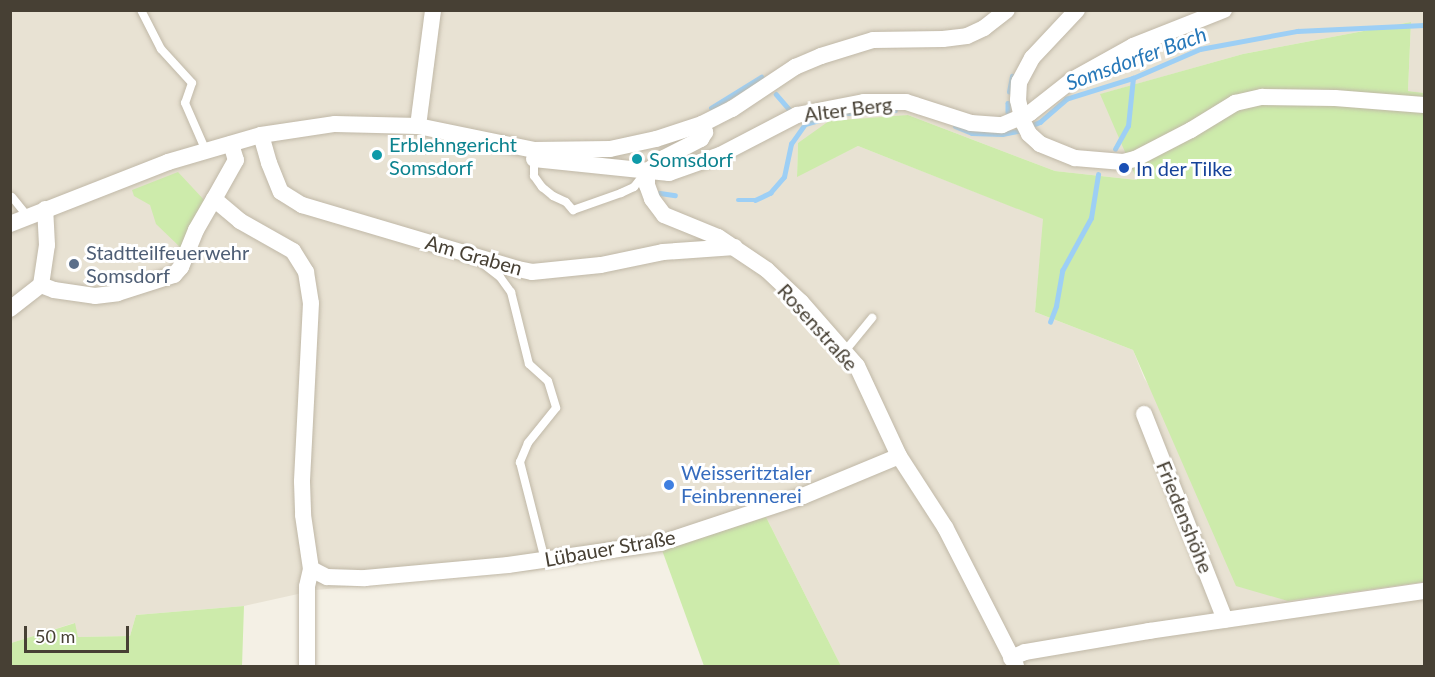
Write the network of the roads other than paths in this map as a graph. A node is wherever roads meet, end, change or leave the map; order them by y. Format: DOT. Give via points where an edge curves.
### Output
graph roads {
  1 [pos="141,10"];
  2 [pos="433,10"];
  3 [pos="1007,10"];
  4 [pos="1077,10"];
  5 [pos="1224,10"];
  6 [pos="1425,105"];
  7 [pos="702,124"];
  8 [pos="1025,124"];
  9 [pos="418,126"];
  10 [pos="261,135"];
  11 [pos="231,144"];
  12 [pos="206,151"];
  13 [pos="534,155"];
  14 [pos="647,172"];
  15 [pos="12,197"];
  16 [pos="214,199"];
  17 [pos="45,209"];
  18 [pos="28,217"];
  19 [pos="10,224"];
  20 [pos="735,247"];
  21 [pos="471,254"];
  22 [pos="41,285"];
  23 [pos="10,309"];
  24 [pos="872,318"];
  25 [pos="845,351"];
  26 [pos="1144,414"];
  27 [pos="898,456"];
  28 [pos="545,560"];
  29 [pos="311,569"];
  30 [pos="1425,591"];
  31 [pos="1225,620"];
  32 [pos="1014,662"];
  33 [pos="307,666"];
  1 -- 12 [label="lane" via="162,49 192,83 185,103"];
  2 -- 9 [label="street"];
  3 -- 7 [label="street" via="967,36 873,40 821,56 795,67"];
  4 -- 8 [label="street" via="1024,71 1018,100"];
  5 -- 8 [label="street, Alter Berg" via="1112,57 1072,80"];
  6 -- 8 [label="street" via="1262,97 1235,103 1147,154 1123,162 1076,158 1040,144"];
  7 -- 13 [label="street" via="610,149"];
  7 -- 14 [label="street" via="705,132 701,139 664,158"];
  8 -- 14 [label="street, Alter Berg" via="972,123 906,102 864,102 797,115 695,165 669,173"];
  9 -- 10 [label="street" via="335,124"];
  9 -- 13 [label="street"];
  10 -- 11 [label="street"];
  10 -- 21 [label="street, Am Graben" via="281,192 302,205"];
  11 -- 12 [label="street"];
  11 -- 16 [label="street" via="236,160"];
  12 -- 17 [label="street"];
  13 -- 14 [label="street, Alter Berg"];
  13 -- 14 [label="lane" via="534,176 542,187 573,210 634,187"];
  14 -- 20 [label="street, Rosenstraße" via="646,185 664,215"];
  15 -- 18 [label="lane"];
  16 -- 22 [label="street" via="174,275 118,293 95,296"];
  16 -- 29 [label="street" via="240,221 293,250 306,272 311,303 302,482"];
  17 -- 18 [label="street"];
  17 -- 22 [label="street" via="47,245"];
  18 -- 19 [label="street"];
  20 -- 21 [label="street, Am Graben" via="686,249 601,265 532,272"];
  20 -- 25 [label="street, Rosenstraße" via="801,302"];
  21 -- 28 [label="lane" via="500,277 511,292 529,364 548,381 556,408 528,443 520,462"];
  22 -- 23 [label="street"];
  24 -- 25 [label="lane"];
  25 -- 27 [label="street, Rosenstraße" via="857,366"];
  26 -- 31 [label="street, Friedenshöhe"];
  27 -- 28 [label="street, Lübauer Straße" via="803,496 661,543"];
  27 -- 32 [label="street, Rosenstraße" via="945,527"];
  28 -- 29 [label="street, Lübauer Straße" via="365,578 327,577"];
  29 -- 33 [label="street" via="307,587"];
  30 -- 31 [label="street"];
  31 -- 32 [label="street" via="1025,652"];
}
